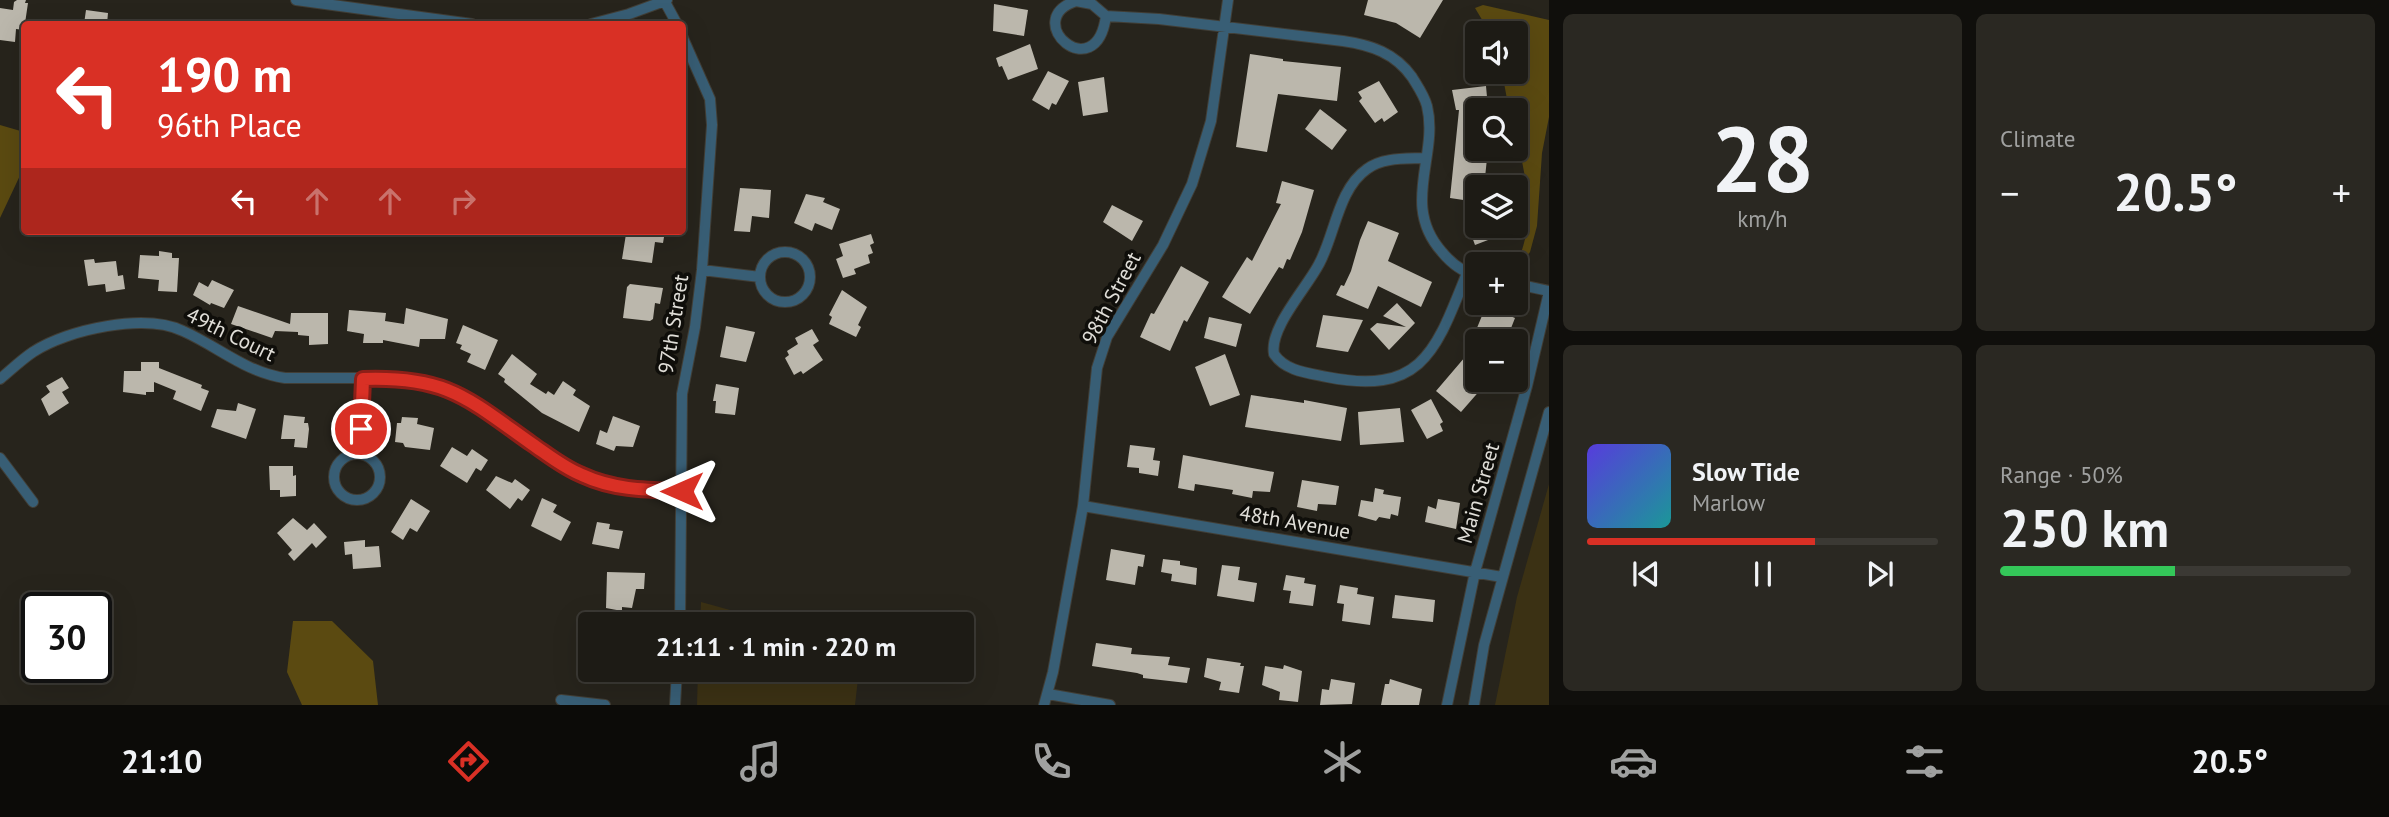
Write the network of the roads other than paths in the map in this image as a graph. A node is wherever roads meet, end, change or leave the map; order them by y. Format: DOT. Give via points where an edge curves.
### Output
graph roads {
  1 [pos="296,0"];
  2 [pos="1228,0"];
  3 [pos="666,1"];
  4 [pos="1106,16"];
  5 [pos="450,21"];
  6 [pos="601,21"];
  7 [pos="676,21"];
  8 [pos="1225,29"];
  9 [pos="686,45"];
  10 [pos="1425,158"];
  11 [pos="1465,268"];
  12 [pos="702,270"];
  13 [pos="760,277"];
  14 [pos="1528,287"];
  15 [pos="1465,288"];
  16 [pos="1549,292"];
  17 [pos="0,379"];
  18 [pos="363,379"];
  19 [pos="1549,412"];
  20 [pos="360,454"];
  21 [pos="0,458"];
  22 [pos="682,491"];
  23 [pos="33,502"];
  24 [pos="1083,506"];
  25 [pos="1475,572"];
  26 [pos="1502,577"];
  27 [pos="680,612"];
  28 [pos="676,682"];
  29 [pos="561,700"];
  30 [pos="1046,700"];
  31 [pos="605,705"];
  32 [pos="675,705"];
  33 [pos="1110,705"];
  34 [pos="1447,705"];
  35 [pos="1474,705"];
  1 -- 5 [label="street"];
  2 -- 8 [label="street, 98th Street"];
  3 -- 6 [label="street"];
  3 -- 7 [label="street"];
  4 -- 4 [label="street" via="1092,4 1076,1 1058,15 1056,31 1065,44 1087,48 1099,39"];
  4 -- 8 [label="street"];
  8 -- 10 [label="street" via="1343,41 1389,54 1423,94 1429,125"];
  8 -- 24 [label="street, 98th Street" via="1211,121 1192,184 1163,245 1107,337 1097,368"];
  9 -- 12 [label="street, 97th Street" via="710,99 712,125"];
  10 -- 11 [label="street" via="1424,217 1437,246"];
  10 -- 15 [label="street" via="1382,162 1369,167 1350,186 1322,260 1274,335 1274,354 1286,366 1332,377 1373,382 1398,376 1426,358"];
  12 -- 13 [label="street"];
  12 -- 22 [label="street, 97th Street" via="682,394"];
  13 -- 13 [label="street" via="765,292 786,302 807,290 810,274 803,260 788,253 772,256"];
  14 -- 16 [label="street"];
  16 -- 25 [label="street, Main Street"];
  17 -- 18 [label="street, 49th Court" via="34,351 62,338 110,326 145,324 171,326 235,362 271,376"];
  18 -- 20 [label="street"];
  18 -- 22 [label="street, 49th Court" via="400,378 450,389 582,475 634,490"];
  19 -- 26 [label="street"];
  20 -- 20 [label="street" via="339,463 334,477 339,492 352,500 367,499 380,482 378,467"];
  21 -- 23 [label="street"];
  22 -- 27 [label="street, 97th Street"];
  24 -- 25 [label="street, 48th Avenue"];
  24 -- 30 [label="street, 98th Street"];
  25 -- 26 [label="street, 48th Avenue"];
  25 -- 34 [label="street, Main Street"];
  26 -- 35 [label="street"];
  28 -- 32 [label="street"];
  29 -- 31 [label="street"];
  30 -- 33 [label="street"];
}
